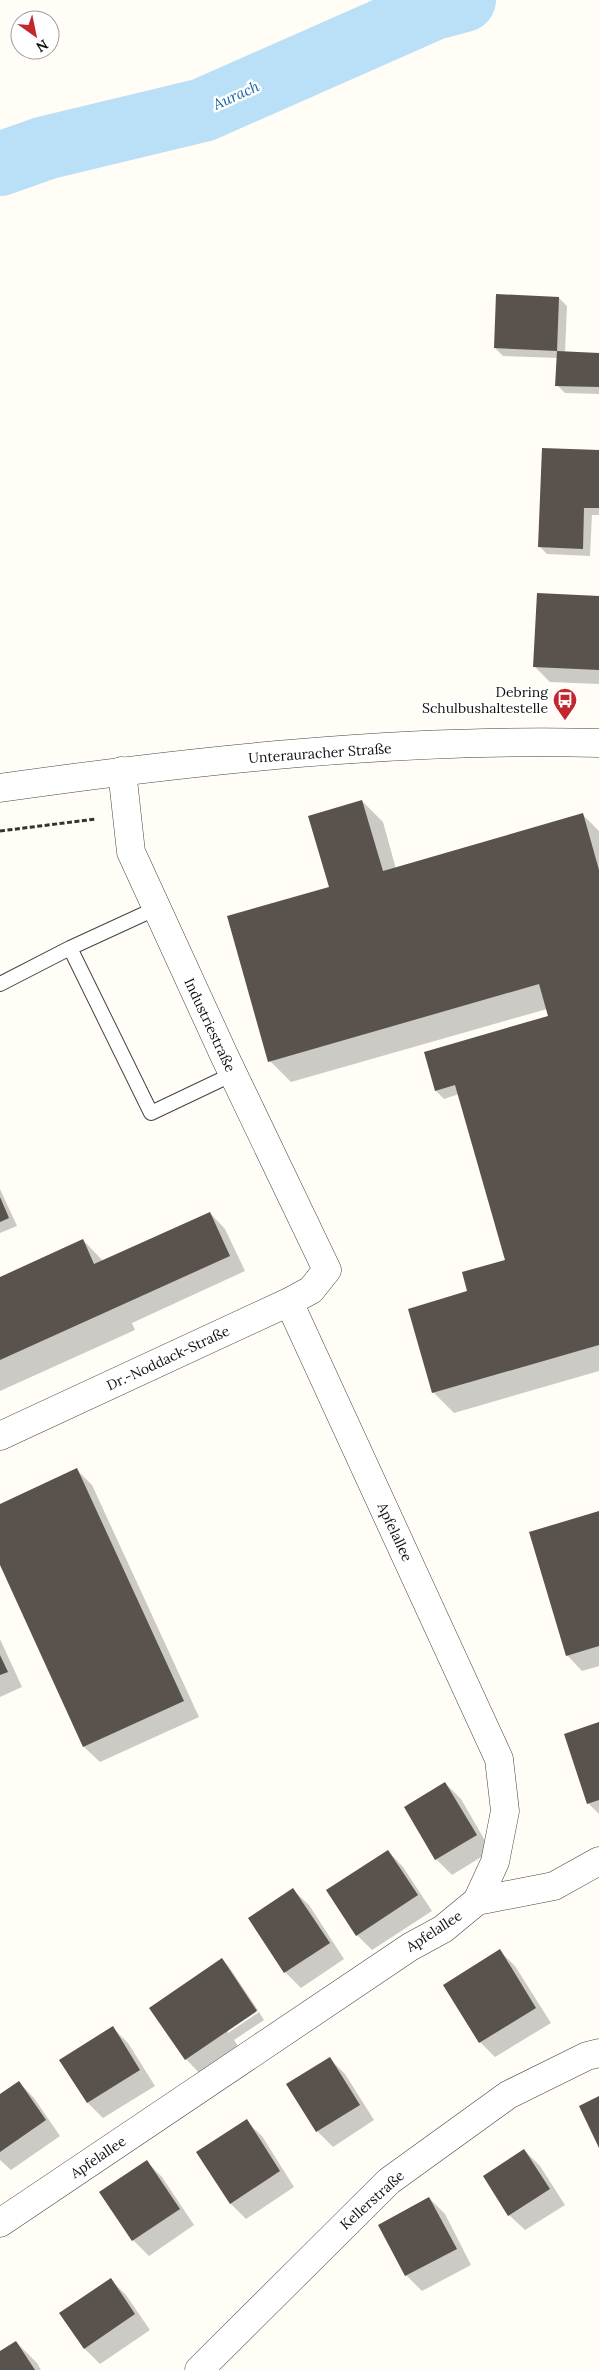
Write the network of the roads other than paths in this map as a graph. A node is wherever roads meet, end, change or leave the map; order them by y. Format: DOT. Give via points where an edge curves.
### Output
graph roads {
  1 [pos="599,743"];
  2 [pos="122,771"];
  3 [pos="0,788"];
  4 [pos="157,908"];
  5 [pos="70,948"];
  6 [pos="0,984"];
  7 [pos="233,1074"];
  8 [pos="327,1270"];
  9 [pos="289,1302"];
  10 [pos="0,1436"];
  11 [pos="599,1861"];
  12 [pos="477,1901"];
  13 [pos="599,2052"];
  14 [pos="0,2223"];
  15 [pos="199,2370"];
  1 -- 2 [label="street, Unterauracher Straße" via="405,747"];
  2 -- 3 [label="street, Unterauracher Straße"];
  2 -- 4 [label="street, Industriestraße" via="131,852"];
  4 -- 5 [label="lane"];
  4 -- 7 [label="street, Industriestraße"];
  5 -- 6 [label="lane"];
  5 -- 7 [label="lane" via="151,1113"];
  7 -- 8 [label="street, Industriestraße"];
  8 -- 9 [label="street, Dr.-Noddack-Straße" via="311,1290"];
  9 -- 10 [label="street, Dr.-Noddack-Straße"];
  9 -- 12 [label="street, Apfelallee" via="499,1759 505,1811 495,1862"];
  11 -- 12 [label="street" via="554,1886"];
  12 -- 14 [label="street, Apfelallee" via="443,1929 410,1947"];
  13 -- 15 [label="street, Kellerstraße" via="508,2095 389,2181"];
}
